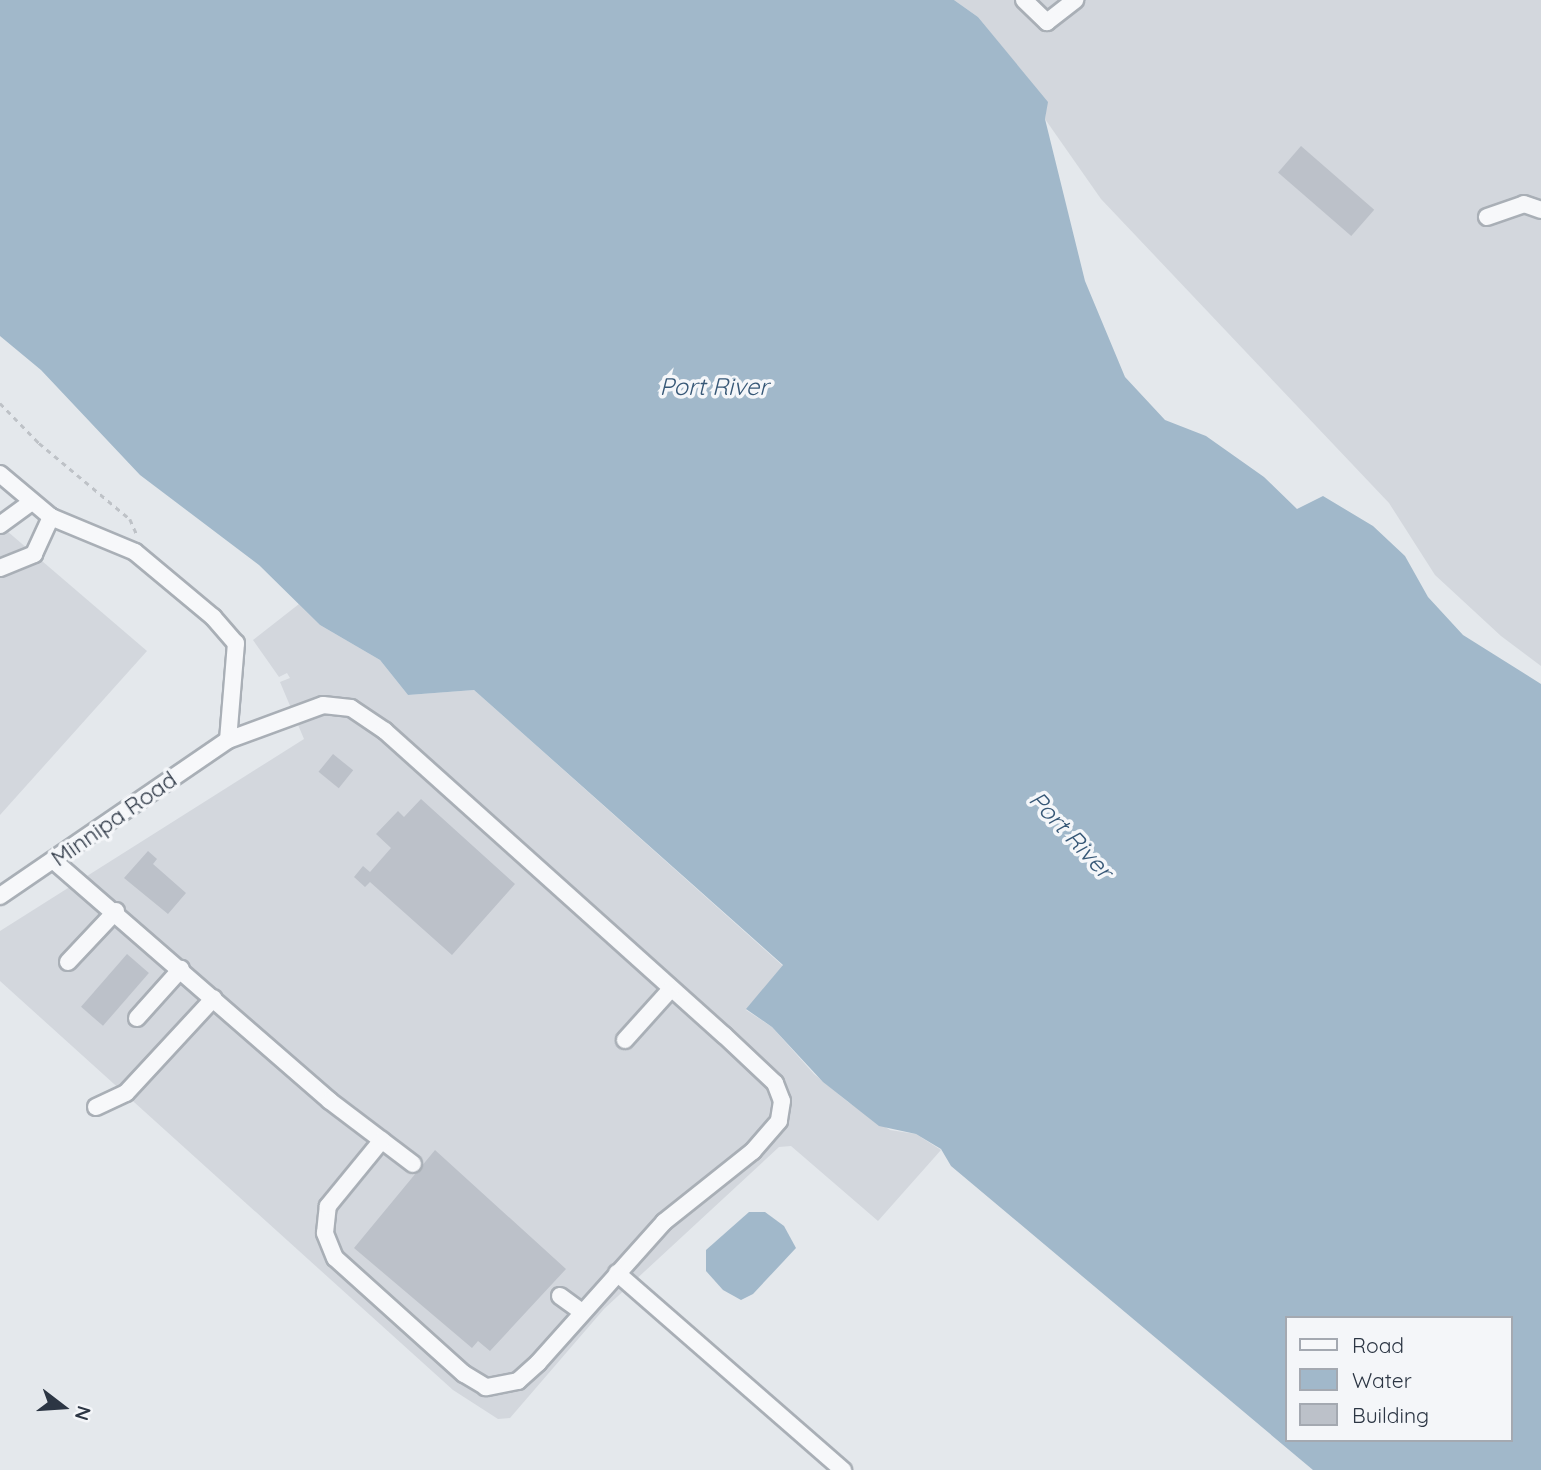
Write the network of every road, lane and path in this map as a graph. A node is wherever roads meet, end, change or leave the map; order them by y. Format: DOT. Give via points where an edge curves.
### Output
graph roads {
  1 [pos="1024,0"];
  2 [pos="1075,0"];
  3 [pos="1541,211"];
  4 [pos="1487,217"];
  5 [pos="0,403"];
  6 [pos="0,474"];
  7 [pos="32,502"];
  8 [pos="51,517"];
  9 [pos="0,525"];
  10 [pos="135,552"];
  11 [pos="0,568"];
  12 [pos="228,740"];
  13 [pos="54,861"];
  14 [pos="0,896"];
  15 [pos="116,911"];
  16 [pos="68,962"];
  17 [pos="181,968"];
  18 [pos="670,990"];
  19 [pos="214,998"];
  20 [pos="137,1018"];
  21 [pos="625,1040"];
  22 [pos="96,1107"];
  23 [pos="382,1140"];
  24 [pos="414,1164"];
  25 [pos="617,1273"];
  26 [pos="560,1296"];
  27 [pos="582,1312"];
  28 [pos="843,1470"];
  1 -- 2 [label="street" via="1047,22"];
  3 -- 4 [label="street" via="1524,204"];
  5 -- 10 [label="path" via="38,443 130,519 137,535"];
  6 -- 7 [label="street"];
  7 -- 8 [label="street"];
  7 -- 9 [label="street"];
  8 -- 10 [label="street"];
  8 -- 11 [label="street" via="34,554"];
  10 -- 12 [label="street" via="213,617 236,643"];
  12 -- 13 [label="street, Minnipa Road"];
  12 -- 18 [label="street, Minnipa Road" via="323,705 351,708 384,731"];
  13 -- 14 [label="street, Minnipa Road"];
  13 -- 15 [label="street"];
  15 -- 16 [label="street"];
  15 -- 17 [label="street"];
  17 -- 19 [label="street"];
  17 -- 20 [label="street"];
  18 -- 21 [label="street"];
  18 -- 25 [label="street, Minnipa Road" via="775,1083 782,1101 779,1121 753,1151 664,1222"];
  19 -- 22 [label="street" via="126,1093"];
  19 -- 23 [label="street" via="330,1101"];
  23 -- 24 [label="street"];
  23 -- 27 [label="street" via="328,1206 325,1233 335,1258 423,1339 486,1387 518,1381"];
  25 -- 27 [label="street"];
  25 -- 28 [label="street"];
  26 -- 27 [label="street"];
}
